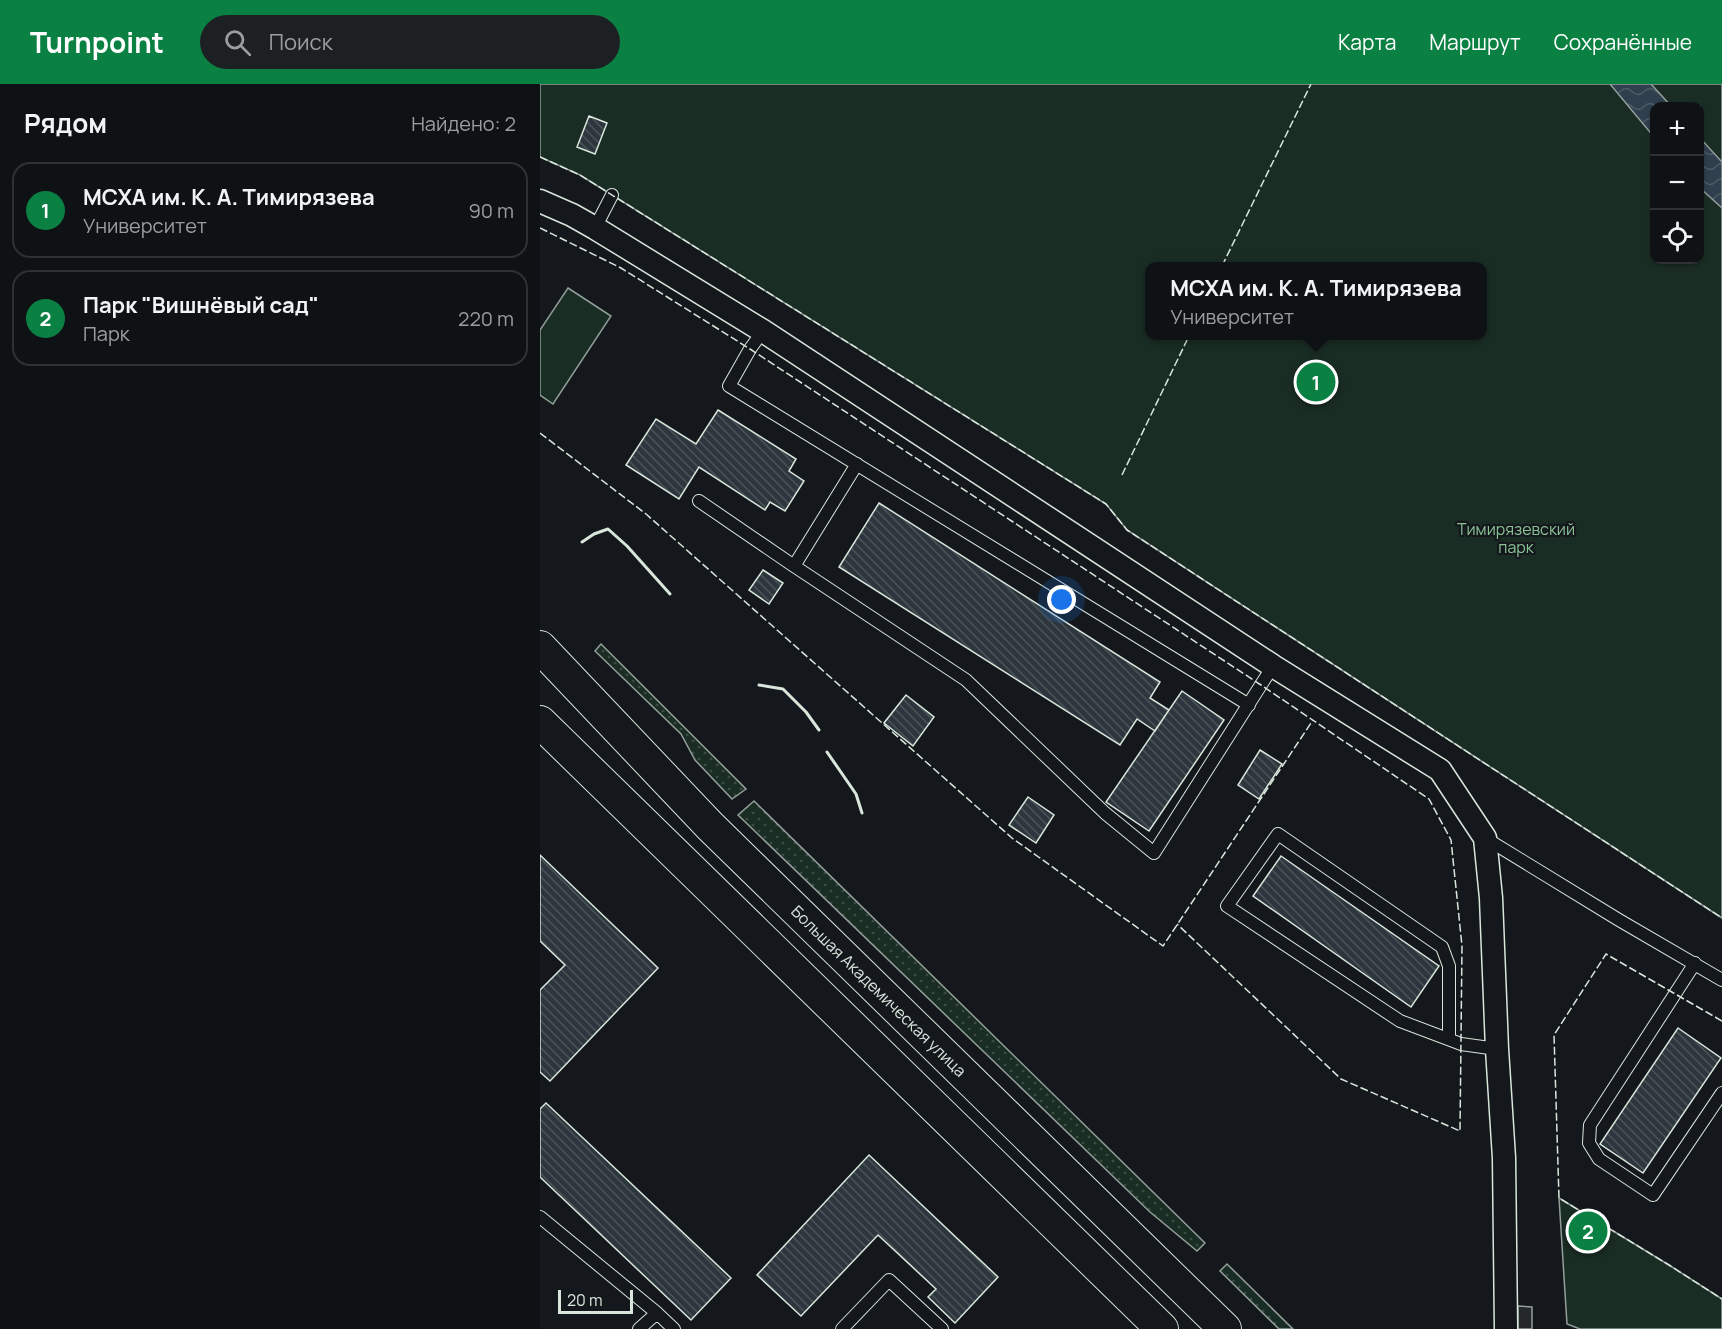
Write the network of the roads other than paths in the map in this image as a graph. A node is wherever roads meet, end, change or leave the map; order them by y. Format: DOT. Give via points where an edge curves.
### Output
graph roads {
  1 [pos="612,195"];
  2 [pos="540,201"];
  3 [pos="595,228"];
  4 [pos="763,331"];
  5 [pos="857,464"];
  6 [pos="699,501"];
  7 [pos="794,566"];
  8 [pos="540,647"];
  9 [pos="1273,666"];
  10 [pos="1249,705"];
  11 [pos="540,722"];
  12 [pos="1485,838"];
  13 [pos="1695,963"];
  14 [pos="1722,980"];
  15 [pos="1449,1038"];
  16 [pos="1497,1049"];
  17 [pos="1722,1093"];
  18 [pos="540,1217"];
  19 [pos="657,1312"];
  20 [pos="639,1329"];
  21 [pos="674,1329"];
  22 [pos="842,1329"];
  23 [pos="942,1329"];
  24 [pos="1162,1329"];
  25 [pos="1225,1329"];
  26 [pos="1506,1329"];
  1 -- 3 [label="lane"];
  2 -- 3 [label="street"];
  3 -- 4 [label="street"];
  4 -- 5 [label="lane" via="729,386"];
  4 -- 9 [label="street"];
  5 -- 7 [label="lane"];
  5 -- 10 [label="lane"];
  6 -- 7 [label="lane"];
  7 -- 10 [label="lane" via="966,680 1105,813 1154,853"];
  8 -- 25 [label="main road, Большая Академическая улица" via="710,826"];
  9 -- 10 [label="lane"];
  9 -- 12 [label="street" via="1440,770"];
  11 -- 24 [label="main road"];
  12 -- 13 [label="lane"];
  12 -- 16 [label="street"];
  13 -- 14 [label="lane"];
  13 -- 17 [label="lane" via="1590,1125 1589,1143 1599,1160 1653,1195"];
  15 -- 15 [label="lane" via="1400,1021 1227,906 1278,834 1442,947 1449,966"];
  15 -- 16 [label="lane" via="1461,1044"];
  16 -- 26 [label="street" via="1504,1158"];
  18 -- 19 [label="lane"];
  19 -- 20 [label="lane"];
  19 -- 21 [label="lane"];
  22 -- 23 [label="lane" via="889,1280"];
}
